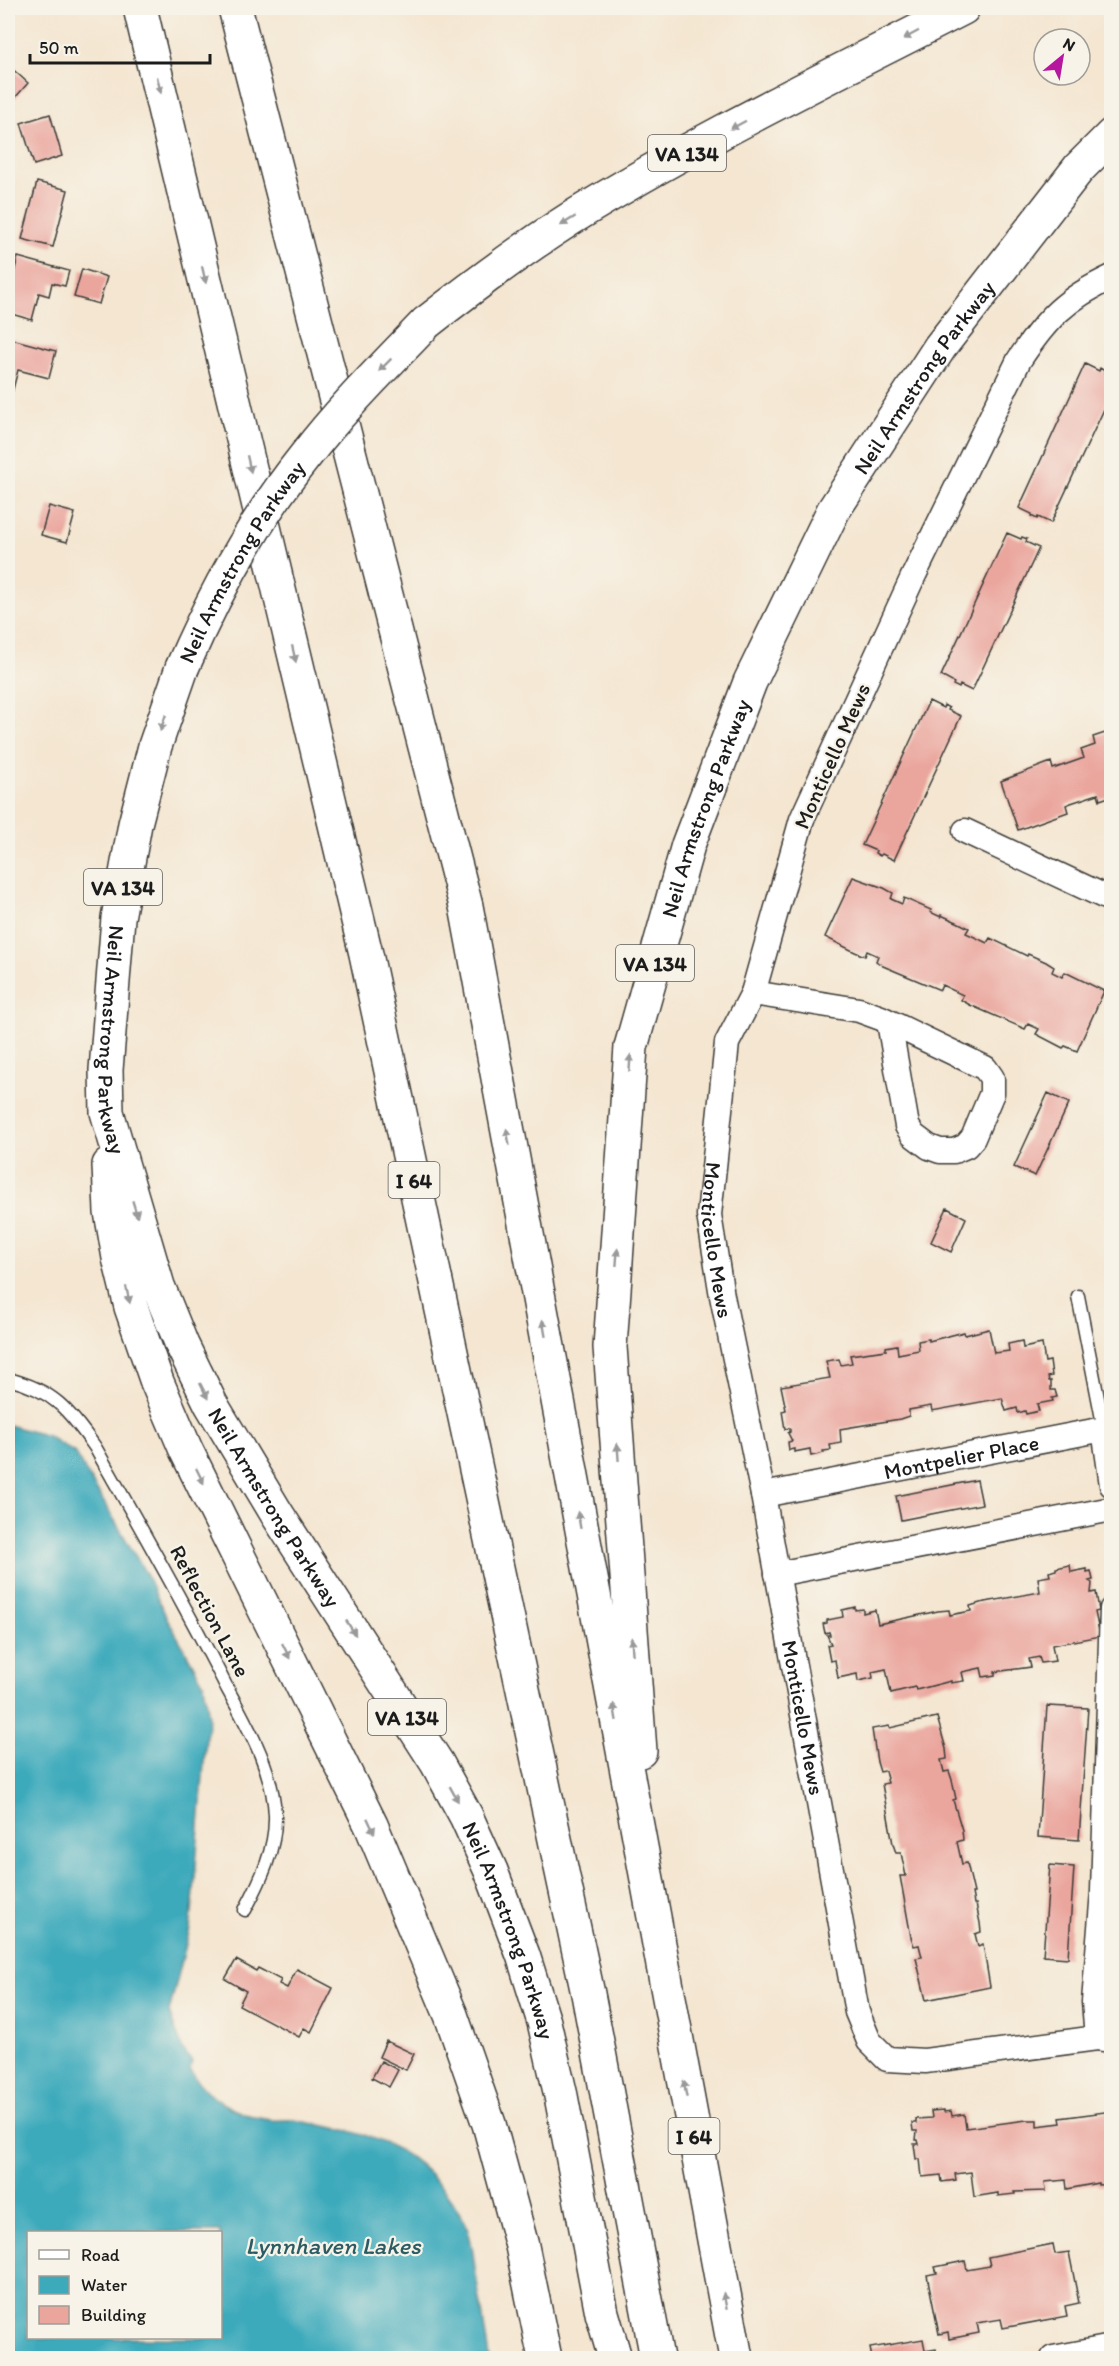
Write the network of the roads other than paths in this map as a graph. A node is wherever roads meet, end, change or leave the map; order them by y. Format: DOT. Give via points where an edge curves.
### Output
graph roads {
  1 [pos="140,8"];
  2 [pos="235,8"];
  3 [pos="963,8"];
  4 [pos="1112,135"];
  5 [pos="1112,277"];
  6 [pos="965,831"];
  7 [pos="1112,900"];
  8 [pos="753,993"];
  9 [pos="889,1022"];
  10 [pos="107,1113"];
  11 [pos="1078,1296"];
  12 [pos="8,1379"];
  13 [pos="1104,1430"];
  14 [pos="1112,1485"];
  15 [pos="763,1495"];
  16 [pos="1112,1509"];
  17 [pos="777,1574"];
  18 [pos="1112,1609"];
  19 [pos="245,1910"];
  20 [pos="652,1914"];
  21 [pos="1104,2039"];
  22 [pos="1112,2347"];
  23 [pos="545,2358"];
  24 [pos="615,2358"];
  25 [pos="657,2358"];
  26 [pos="736,2358"];
  27 [pos="1053,2358"];
  1 -- 25 [label="highway, I 64, one-way" via="366,954 588,1994"];
  20 -- 2 [label="highway, I 64, one-way" via="466,906"];
  3 -- 10 [label="highway, Neil Armstrong Parkway / VA 134, one-way, bridge" via="697,147 571,219 426,323 361,389 306,454 231,566 203,620 155,746 135,824 118,918 106,1070"];
  20 -- 4 [label="highway, Neil Armstrong Parkway / VA 134, one-way" via="610,1347 631,1047 688,844 750,682 833,511 940,347 1079,168"];
  5 -- 8 [label="street, Monticello Mews" via="1057,310 1019,360 802,819"];
  6 -- 7 [label="street"];
  8 -- 9 [label="street" via="859,1010"];
  8 -- 15 [label="street, Monticello Mews" via="726,1043 708,1215"];
  9 -- 9 [label="street" via="985,1068 992,1078 988,1105 966,1146 939,1151 921,1142 907,1126"];
  10 -- 23 [label="highway, one-way" via="111,1212 117,1247 131,1307 153,1371 186,1450 371,1825 451,2015 489,2124 522,2246"];
  10 -- 24 [label="highway, Neil Armstrong Parkway / VA 134, one-way" via="158,1286 211,1404 437,1763 491,1871 544,2022 602,2313"];
  11 -- 13 [label="lane"];
  12 -- 19 [label="lane, Reflection Lane" via="45,1392 85,1433 201,1636 259,1751 271,1786 275,1816 266,1866"];
  13 -- 14 [label="street"];
  13 -- 15 [label="street, Montpelier Place"];
  15 -- 17 [label="street, Monticello Mews"];
  16 -- 17 [label="street"];
  17 -- 21 [label="street, Monticello Mews" via="858,2012 869,2041 887,2059 925,2061"];
  18 -- 21 [label="street" via="1103,1891 1094,2002"];
  26 -- 20 [label="highway, I 64, one-way"];
  22 -- 27 [label="street"];
}
